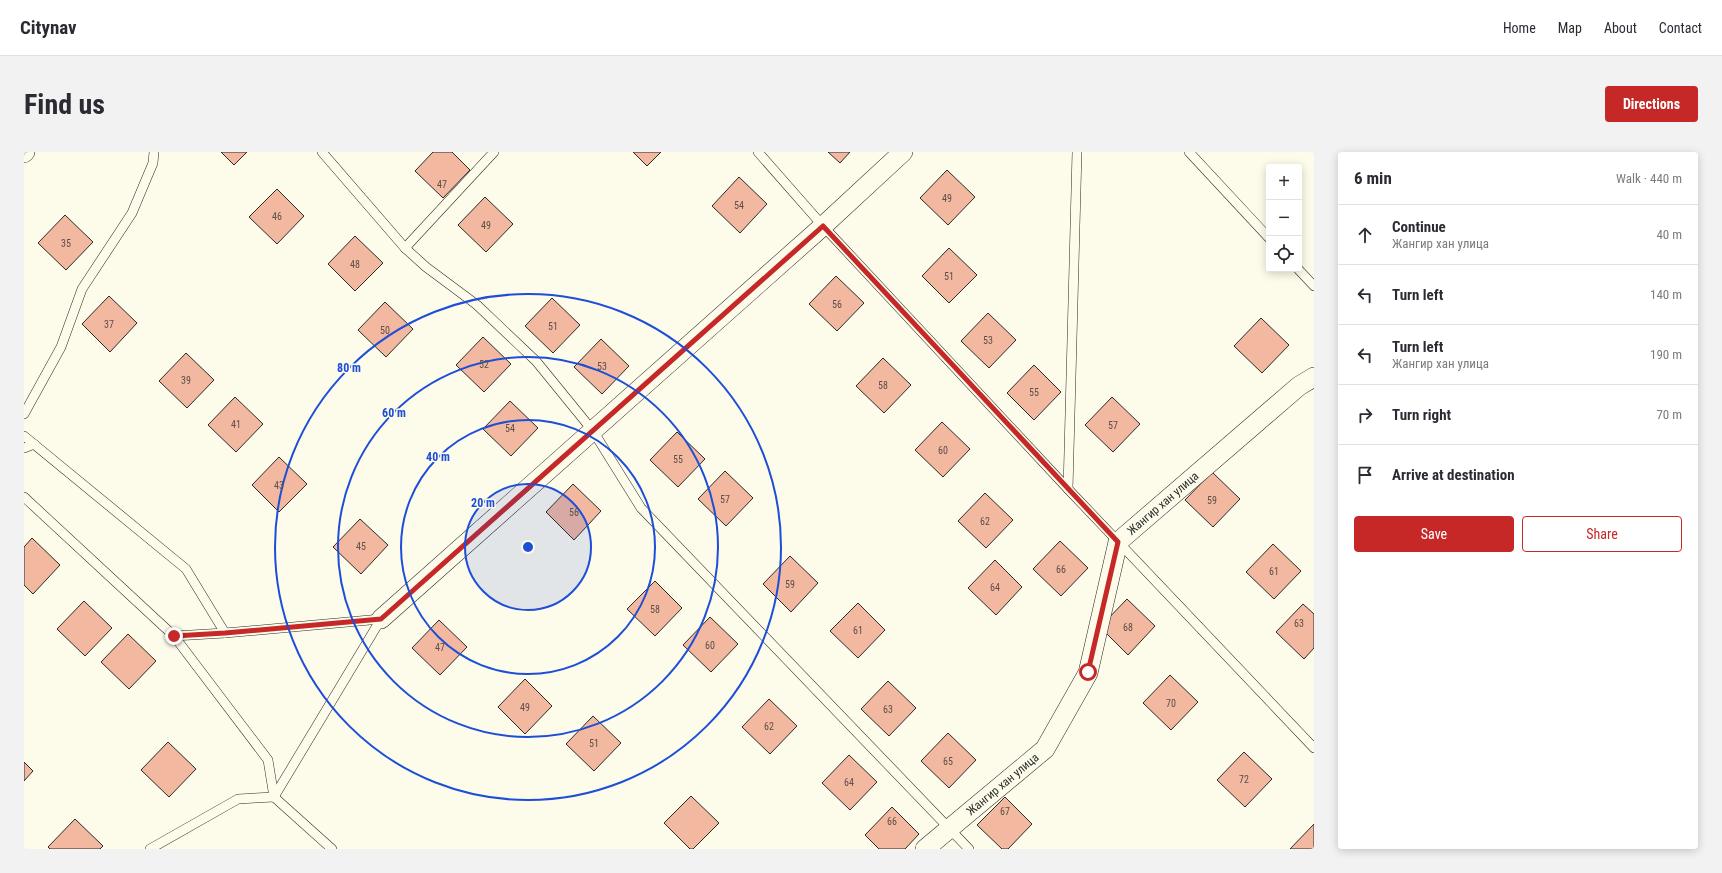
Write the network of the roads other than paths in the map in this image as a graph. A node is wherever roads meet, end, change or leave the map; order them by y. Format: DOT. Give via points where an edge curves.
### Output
graph roads {
  1 [pos="154,152"];
  2 [pos="322,152"];
  3 [pos="494,152"];
  4 [pos="758,152"];
  5 [pos="903,152"];
  6 [pos="1077,152"];
  7 [pos="1188,152"];
  8 [pos="823,226"];
  9 [pos="1267,236"];
  10 [pos="405,248"];
  11 [pos="1301,272"];
  12 [pos="1314,286"];
  13 [pos="1314,377"];
  14 [pos="24,414"];
  15 [pos="593,431"];
  16 [pos="24,436"];
  17 [pos="34,444"];
  18 [pos="24,448"];
  19 [pos="1068,489"];
  20 [pos="24,497"];
  21 [pos="1118,542"];
  22 [pos="381,619"];
  23 [pos="225,633"];
  24 [pos="174,636"];
  25 [pos="1314,748"];
  26 [pos="274,797"];
  27 [pos="950,828"];
  28 [pos="150,849"];
  29 [pos="332,849"];
  30 [pos="925,849"];
  31 [pos="969,849"];
  1 -- 14 [label="lane" via="153,163 132,213 82,289 61,347"];
  2 -- 10 [label="lane"];
  3 -- 10 [label="lane"];
  4 -- 8 [label="lane"];
  5 -- 8 [label="street"];
  6 -- 19 [label="lane"];
  7 -- 9 [label="lane"];
  8 -- 15 [label="street"];
  8 -- 19 [label="lane"];
  10 -- 15 [label="lane" via="477,305 536,361"];
  11 -- 12 [label="lane"];
  13 -- 21 [label="street, Жангир хан улица" via="1299,386"];
  15 -- 22 [label="street"];
  15 -- 27 [label="lane" via="641,508"];
  16 -- 17 [label="lane"];
  17 -- 18 [label="lane"];
  17 -- 23 [label="lane" via="186,569"];
  19 -- 21 [label="lane"];
  20 -- 24 [label="lane"];
  21 -- 25 [label="lane"];
  21 -- 27 [label="street, Жангир хан улица" via="1088,672 1045,748"];
  22 -- 23 [label="lane"];
  22 -- 26 [label="lane"];
  23 -- 24 [label="lane"];
  24 -- 26 [label="lane" via="268,760"];
  26 -- 28 [label="lane" via="238,799"];
  26 -- 29 [label="lane"];
  27 -- 30 [label="street, Жангир хан улица"];
  27 -- 31 [label="lane"];
}
